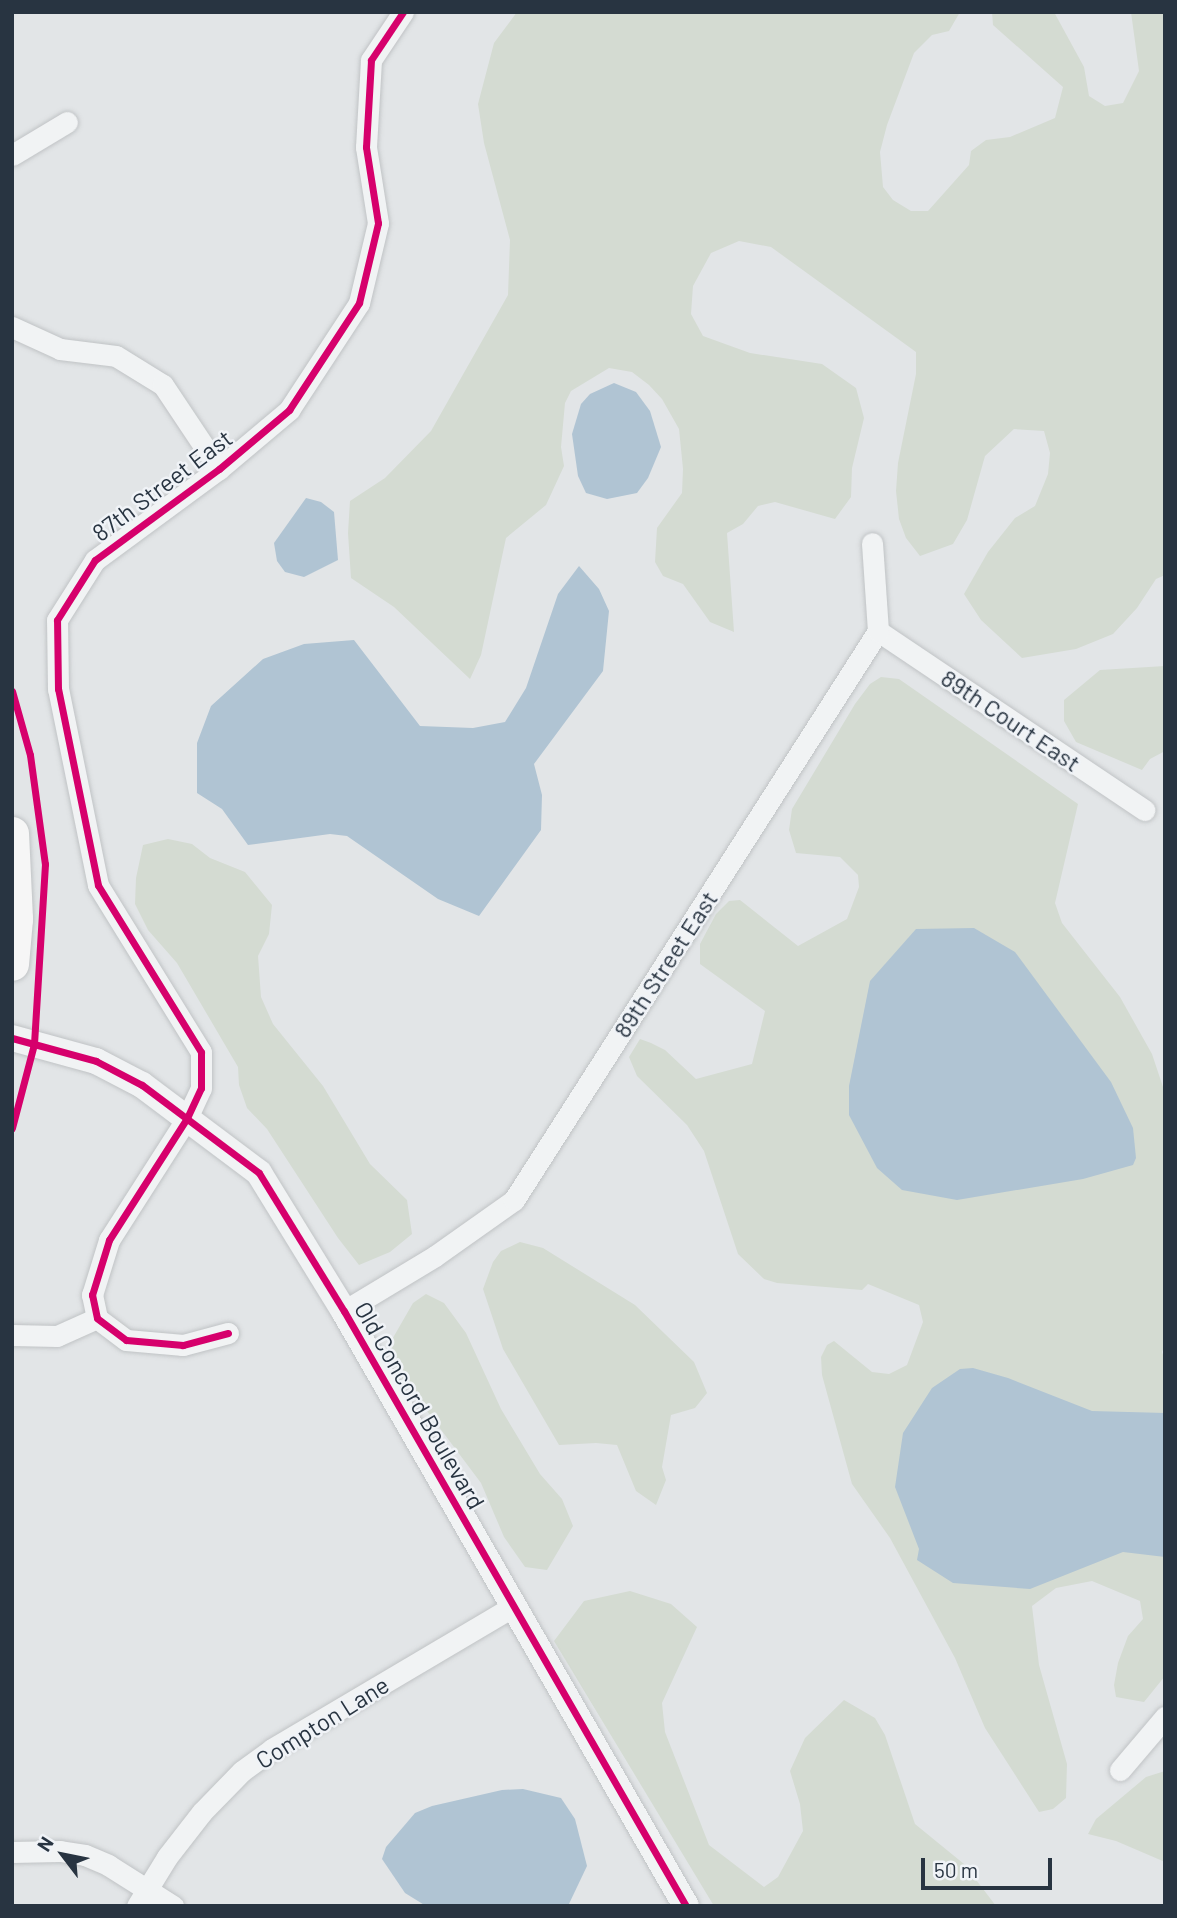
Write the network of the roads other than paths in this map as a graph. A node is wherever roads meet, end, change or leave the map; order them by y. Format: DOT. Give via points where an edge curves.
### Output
graph roads {
  1 [pos="403,12"];
  2 [pos="67,122"];
  3 [pos="12,155"];
  4 [pos="12,327"];
  5 [pos="219,469"];
  6 [pos="872,543"];
  7 [pos="878,631"];
  8 [pos="1144,810"];
  9 [pos="12,833"];
  10 [pos="12,964"];
  11 [pos="12,1038"];
  12 [pos="187,1118"];
  13 [pos="344,1311"];
  14 [pos="97,1318"];
  15 [pos="228,1333"];
  16 [pos="12,1335"];
  17 [pos="514,1606"];
  18 [pos="1165,1717"];
  19 [pos="1120,1770"];
  20 [pos="12,1852"];
  21 [pos="142,1898"];
  22 [pos="173,1906"];
  23 [pos="686,1906"];
  1 -- 5 [label="street, 87th Street East" via="371,60 366,147 378,223 359,303 289,410"];
  2 -- 3 [label="street"];
  4 -- 5 [label="street" via="60,349 116,356 163,385"];
  5 -- 12 [label="street, 87th Street East" via="95,560 57,620 58,689 98,885 201,1052 201,1088"];
  6 -- 7 [label="street"];
  7 -- 8 [label="street, 89th Court East"];
  7 -- 13 [label="street, 89th Street East" via="514,1200"];
  9 -- 10 [label="main road" via="16,919"];
  11 -- 12 [label="street, Old Concord Boulevard" via="96,1061 142,1085"];
  12 -- 13 [label="street, Old Concord Boulevard" via="258,1173"];
  12 -- 14 [label="street, 87th Street East" via="109,1240 92,1295"];
  13 -- 17 [label="street, Old Concord Boulevard"];
  14 -- 15 [label="street" via="126,1340 183,1345"];
  14 -- 16 [label="street" via="57,1336"];
  17 -- 21 [label="street, Compton Lane" via="272,1749 243,1771 202,1812"];
  17 -- 23 [label="street, Old Concord Boulevard"];
  18 -- 19 [label="street"];
  20 -- 21 [label="street" via="85,1855"];
  21 -- 22 [label="street"];
}
